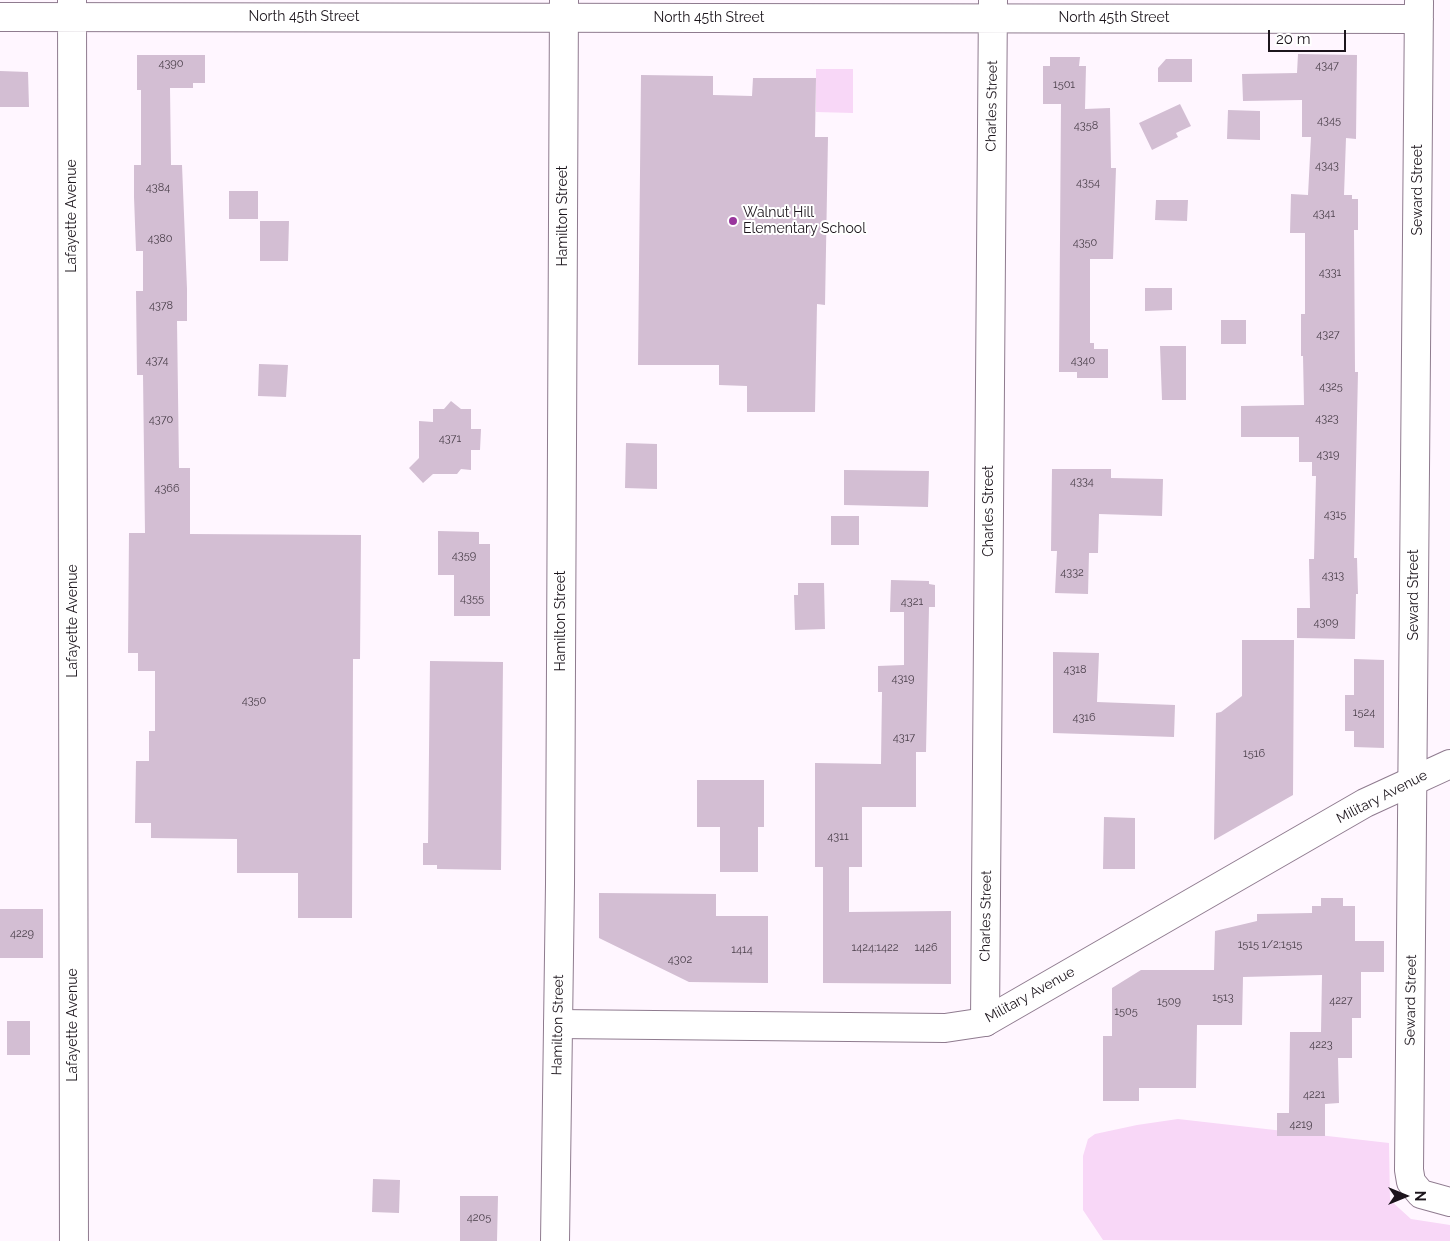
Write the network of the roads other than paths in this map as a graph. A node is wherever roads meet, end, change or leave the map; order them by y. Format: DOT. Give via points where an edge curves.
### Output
graph roads {
  1 [pos="72,8"];
  2 [pos="564,9"];
  3 [pos="993,9"];
  4 [pos="1419,10"];
  5 [pos="0,17"];
  6 [pos="1450,764"];
  7 [pos="1413,780"];
  8 [pos="985,1022"];
  9 [pos="558,1024"];
  10 [pos="1450,1202"];
  11 [pos="74,1241"];
  12 [pos="555,1241"];
  1 -- 2 [label="street, North 45th Street"];
  1 -- 5 [label="street, North 45th Street"];
  1 -- 11 [label="street, Lafayette Avenue"];
  2 -- 3 [label="street, North 45th Street"];
  2 -- 9 [label="street, Hamilton Street"];
  3 -- 4 [label="street, North 45th Street"];
  3 -- 8 [label="street, Charles Street"];
  4 -- 7 [label="street, Seward Street"];
  6 -- 7 [label="street, Military Avenue"];
  7 -- 8 [label="street, Military Avenue" via="1365,803"];
  7 -- 10 [label="street, Seward Street" via="1409,1170 1411,1182 1421,1194"];
  8 -- 9 [label="street, Military Avenue" via="945,1028"];
  9 -- 12 [label="street, Hamilton Street"];
}
